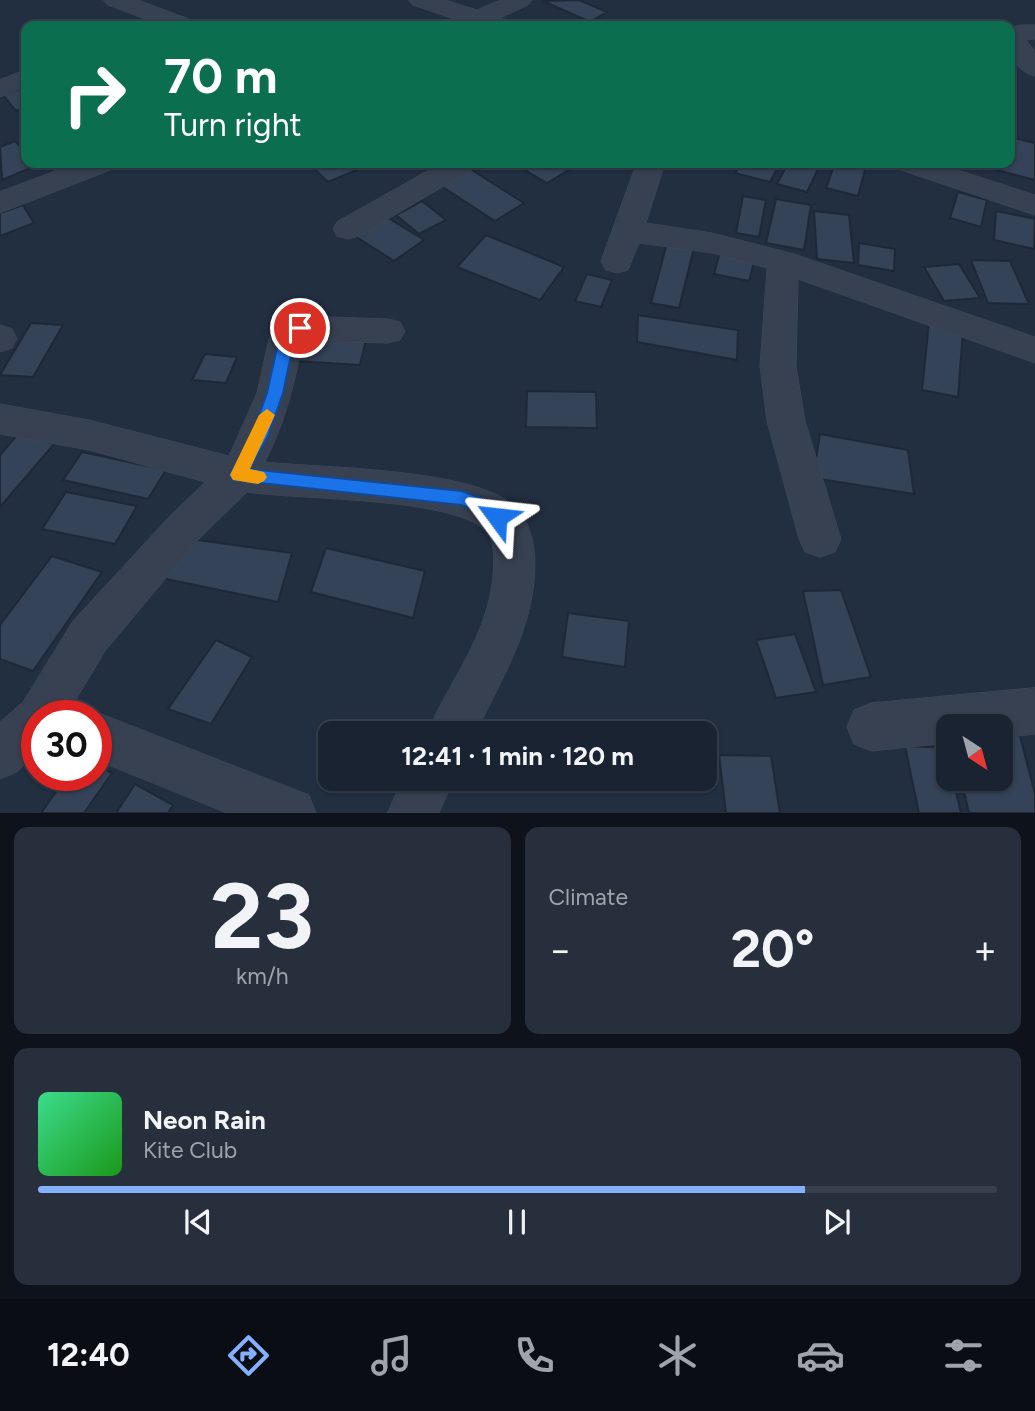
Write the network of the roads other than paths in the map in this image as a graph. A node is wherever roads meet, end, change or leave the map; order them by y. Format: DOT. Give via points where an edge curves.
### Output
graph roads {
  1 [pos="116,0"];
  2 [pos="421,0"];
  3 [pos="520,0"];
  4 [pos="166,21"];
  5 [pos="465,21"];
  6 [pos="473,21"];
  7 [pos="1035,32"];
  8 [pos="1015,37"];
  9 [pos="1015,43"];
  10 [pos="1035,68"];
  11 [pos="21,80"];
  12 [pos="0,89"];
  13 [pos="90,168"];
  14 [pos="454,168"];
  15 [pos="649,168"];
  16 [pos="942,168"];
  17 [pos="989,175"];
  18 [pos="0,203"];
  19 [pos="1035,205"];
  20 [pos="348,229"];
  21 [pos="629,231"];
  22 [pos="617,262"];
  23 [pos="783,262"];
  24 [pos="388,331"];
  25 [pos="1035,350"];
  26 [pos="0,419"];
  27 [pos="239,475"];
  28 [pos="820,539"];
  29 [pos="50,700"];
  30 [pos="1035,711"];
  31 [pos="457,721"];
  32 [pos="871,727"];
  33 [pos="21,735"];
  34 [pos="112,742"];
  35 [pos="0,755"];
  36 [pos="423,791"];
  37 [pos="291,813"];
  38 [pos="413,813"];
  1 -- 4 [label="street"];
  2 -- 5 [label="street"];
  3 -- 6 [label="street"];
  7 -- 8 [label="street"];
  9 -- 10 [label="street"];
  11 -- 12 [label="street"];
  13 -- 18 [label="street"];
  14 -- 20 [label="street"];
  15 -- 21 [label="street"];
  16 -- 17 [label="street"];
  17 -- 19 [label="street"];
  21 -- 22 [label="street"];
  21 -- 23 [label="street" via="712,243"];
  23 -- 25 [label="street"];
  23 -- 28 [label="street" via="778,366 786,421"];
  24 -- 27 [label="street" via="300,328 292,332 286,339 260,436"];
  26 -- 27 [label="street" via="38,422"];
  27 -- 29 [label="street" via="183,529 89,636"];
  27 -- 31 [label="street" via="461,498 485,507 509,528 516,575 508,614"];
  30 -- 32 [label="street"];
  33 -- 35 [label="street"];
  34 -- 37 [label="street"];
  36 -- 38 [label="street"];
}
